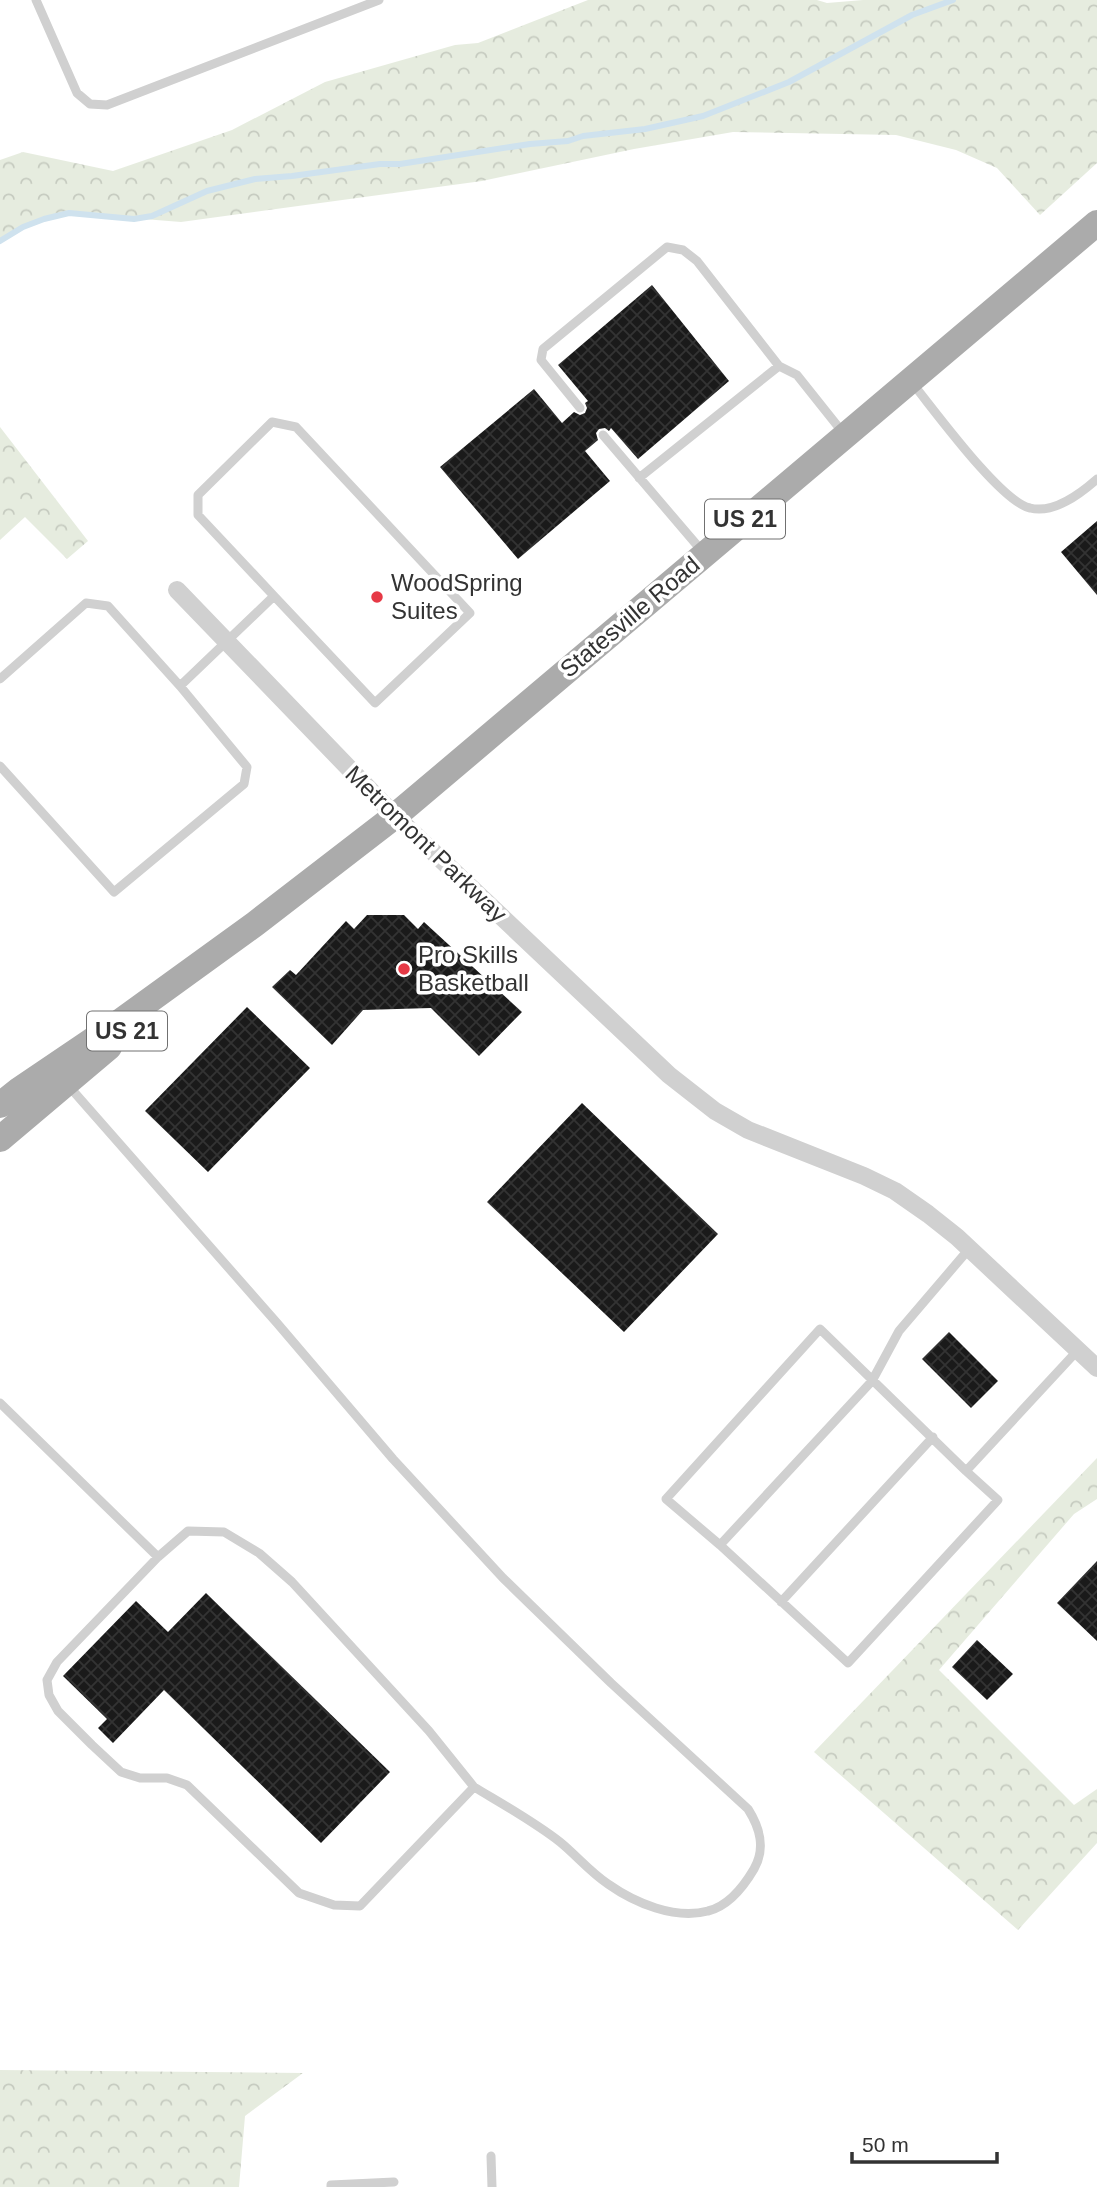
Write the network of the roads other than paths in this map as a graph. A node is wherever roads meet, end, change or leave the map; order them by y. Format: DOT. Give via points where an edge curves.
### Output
graph roads {
  1 [pos="36,0"];
  2 [pos="379,0"];
  3 [pos="1097,223"];
  4 [pos="779,366"];
  5 [pos="910,380"];
  6 [pos="579,408"];
  7 [pos="603,435"];
  8 [pos="845,435"];
  9 [pos="639,478"];
  10 [pos="1097,479"];
  11 [pos="704,554"];
  12 [pos="177,590"];
  13 [pos="274,596"];
  14 [pos="228,642"];
  15 [pos="0,679"];
  16 [pos="180,686"];
  17 [pos="0,766"];
  18 [pos="395,816"];
  19 [pos="255,924"];
  20 [pos="66,1083"];
  21 [pos="0,1105"];
  22 [pos="0,1139"];
  23 [pos="970,1249"];
  24 [pos="1078,1350"];
  25 [pos="1097,1368"];
  26 [pos="873,1381"];
  27 [pos="0,1403"];
  28 [pos="933,1437"];
  29 [pos="966,1471"];
  30 [pos="720,1545"];
  31 [pos="158,1557"];
  32 [pos="781,1602"];
  33 [pos="474,1787"];
  34 [pos="491,2156"];
  35 [pos="394,2182"];
  36 [pos="331,2187"];
  37 [pos="492,2187"];
  1 -- 2 [label="lane" via="77,93 90,104 107,105"];
  3 -- 5 [label="main road, Statesville Road / US 21"];
  4 -- 6 [label="lane" via="697,261 683,250 667,247 543,349 541,360"];
  4 -- 8 [label="lane" via="796,375"];
  4 -- 9 [label="lane"];
  5 -- 8 [label="main road, Statesville Road / US 21"];
  5 -- 10 [label="lane" via="999,488 1021,506 1047,509"];
  7 -- 9 [label="lane"];
  8 -- 11 [label="main road, Statesville Road / US 21"];
  9 -- 11 [label="lane"];
  11 -- 18 [label="main road, Statesville Road / US 21"];
  12 -- 14 [label="street, Metromont Parkway"];
  13 -- 13 [label="lane" via="375,703 470,612 296,427 272,422 198,495 198,515"];
  13 -- 14 [label="lane"];
  14 -- 16 [label="lane"];
  14 -- 18 [label="street, Metromont Parkway"];
  15 -- 16 [label="lane" via="86,603 108,606"];
  16 -- 17 [label="lane" via="247,767 244,784 114,892"];
  18 -- 19 [label="main road, Statesville Road / US 21"];
  18 -- 23 [label="street, Metromont Parkway" via="669,1075 715,1111 748,1130 895,1191"];
  19 -- 20 [label="main road, Statesville Road / US 21"];
  19 -- 21 [label="main road, Statesville Road / US 21"];
  20 -- 22 [label="main road, Statesville Road / US 21"];
  20 -- 33 [label="lane" via="393,1459 503,1578 748,1809 757,1823 761,1846 757,1863 731,1898 709,1911 677,1914 609,1885 528,1818"];
  23 -- 24 [label="street, Metromont Parkway"];
  23 -- 26 [label="lane" via="900,1331"];
  24 -- 25 [label="street, Metromont Parkway"];
  24 -- 29 [label="lane"];
  26 -- 28 [label="lane"];
  26 -- 30 [label="lane"];
  26 -- 30 [label="lane" via="820,1329 666,1499"];
  27 -- 31 [label="lane"];
  28 -- 29 [label="lane"];
  28 -- 32 [label="lane"];
  29 -- 32 [label="lane" via="998,1500 848,1662"];
  30 -- 32 [label="lane"];
  31 -- 33 [label="lane" via="188,1531 224,1532 259,1553 292,1582 429,1731"];
  31 -- 33 [label="lane" via="57,1662 47,1680 58,1711 121,1772 187,1785 299,1893 334,1905 360,1906"];
  34 -- 37 [label="lane"];
  35 -- 36 [label="lane"];
}
